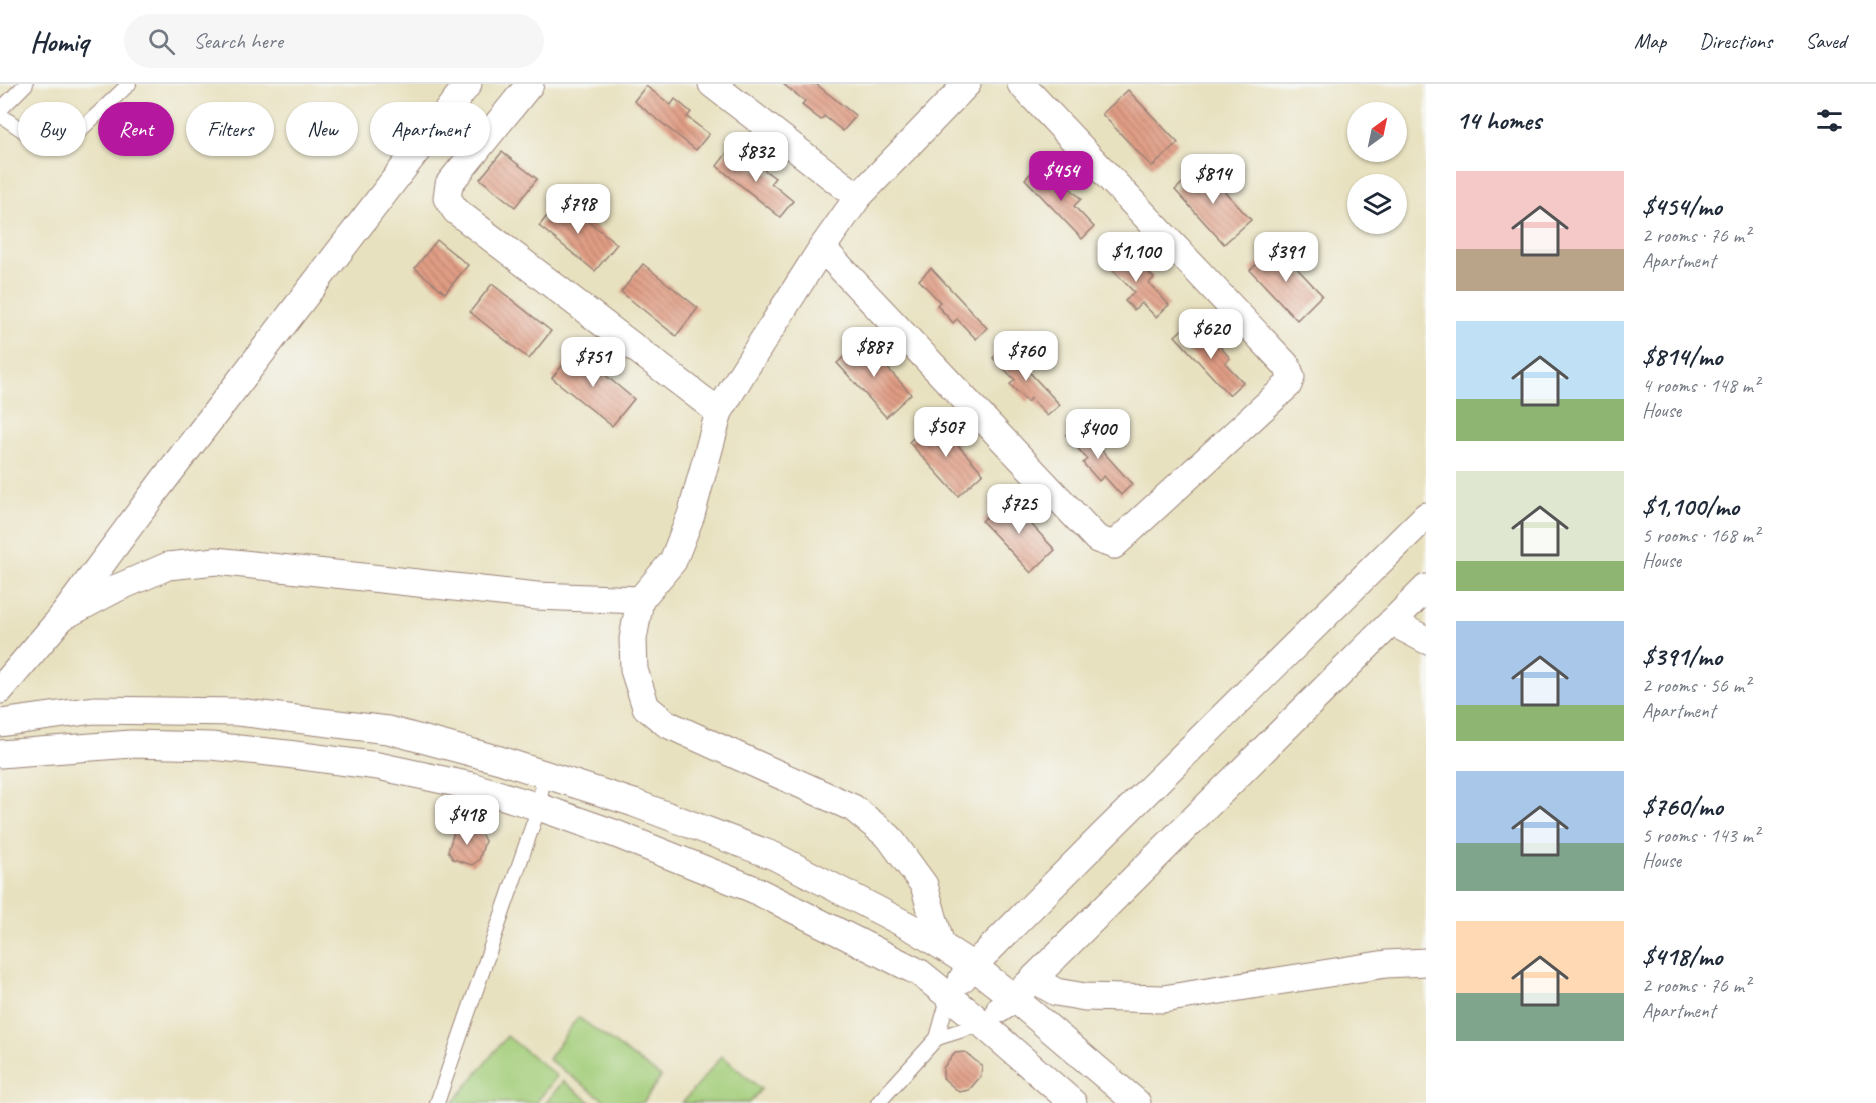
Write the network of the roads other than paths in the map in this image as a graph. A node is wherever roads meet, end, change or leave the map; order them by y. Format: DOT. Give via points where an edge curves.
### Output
graph roads {
  1 [pos="26,84"];
  2 [pos="129,84"];
  3 [pos="468,84"];
  4 [pos="530,84"];
  5 [pos="712,84"];
  6 [pos="967,84"];
  7 [pos="1021,84"];
  8 [pos="0,112"];
  9 [pos="858,197"];
  10 [pos="822,248"];
  11 [pos="719,411"];
  12 [pos="1426,516"];
  13 [pos="1426,588"];
  14 [pos="640,600"];
  15 [pos="62,617"];
  16 [pos="1392,622"];
  17 [pos="1426,640"];
  18 [pos="0,690"];
  19 [pos="0,723"];
  20 [pos="0,754"];
  21 [pos="544,773"];
  22 [pos="539,807"];
  23 [pos="941,945"];
  24 [pos="1426,962"];
  25 [pos="973,966"];
  26 [pos="1033,979"];
  27 [pos="949,995"];
  28 [pos="1014,998"];
  29 [pos="982,1024"];
  30 [pos="937,1038"];
  31 [pos="437,1103"];
  32 [pos="878,1103"];
  33 [pos="1073,1103"];
  34 [pos="1137,1103"];
  1 -- 8 [label="lane"];
  2 -- 8 [label="lane" via="69,141 48,144 35,140"];
  3 -- 15 [label="street"];
  4 -- 11 [label="street" via="449,184 447,198 456,211"];
  5 -- 9 [label="street"];
  6 -- 9 [label="street"];
  7 -- 10 [label="street" via="1287,366 1291,377 1288,385 1114,545 1096,539"];
  9 -- 10 [label="street"];
  10 -- 11 [label="street"];
  11 -- 14 [label="street" via="691,515 673,561"];
  12 -- 25 [label="street"];
  13 -- 16 [label="street"];
  14 -- 15 [label="street" via="537,596 216,561 168,566"];
  14 -- 23 [label="street" via="633,639 634,670 646,706 667,724 853,808 889,837 924,885"];
  15 -- 18 [label="street"];
  16 -- 17 [label="street"];
  16 -- 26 [label="street"];
  19 -- 21 [label="street" via="94,710 238,712 388,730"];
  20 -- 22 [label="street" via="131,744 232,748 378,766 471,786"];
  21 -- 22 [label="lane"];
  21 -- 23 [label="street" via="774,856"];
  22 -- 27 [label="street" via="753,889 920,973"];
  22 -- 31 [label="lane"];
  23 -- 25 [label="street"];
  24 -- 26 [label="street" via="1386,964 1163,999 1085,997 1056,992"];
  25 -- 27 [label="street"];
  25 -- 28 [label="street"];
  26 -- 28 [label="street"];
  27 -- 29 [label="street"];
  27 -- 30 [label="lane"];
  28 -- 29 [label="street"];
  28 -- 34 [label="street"];
  29 -- 30 [label="lane"];
  29 -- 33 [label="street"];
  30 -- 32 [label="lane"];
}
